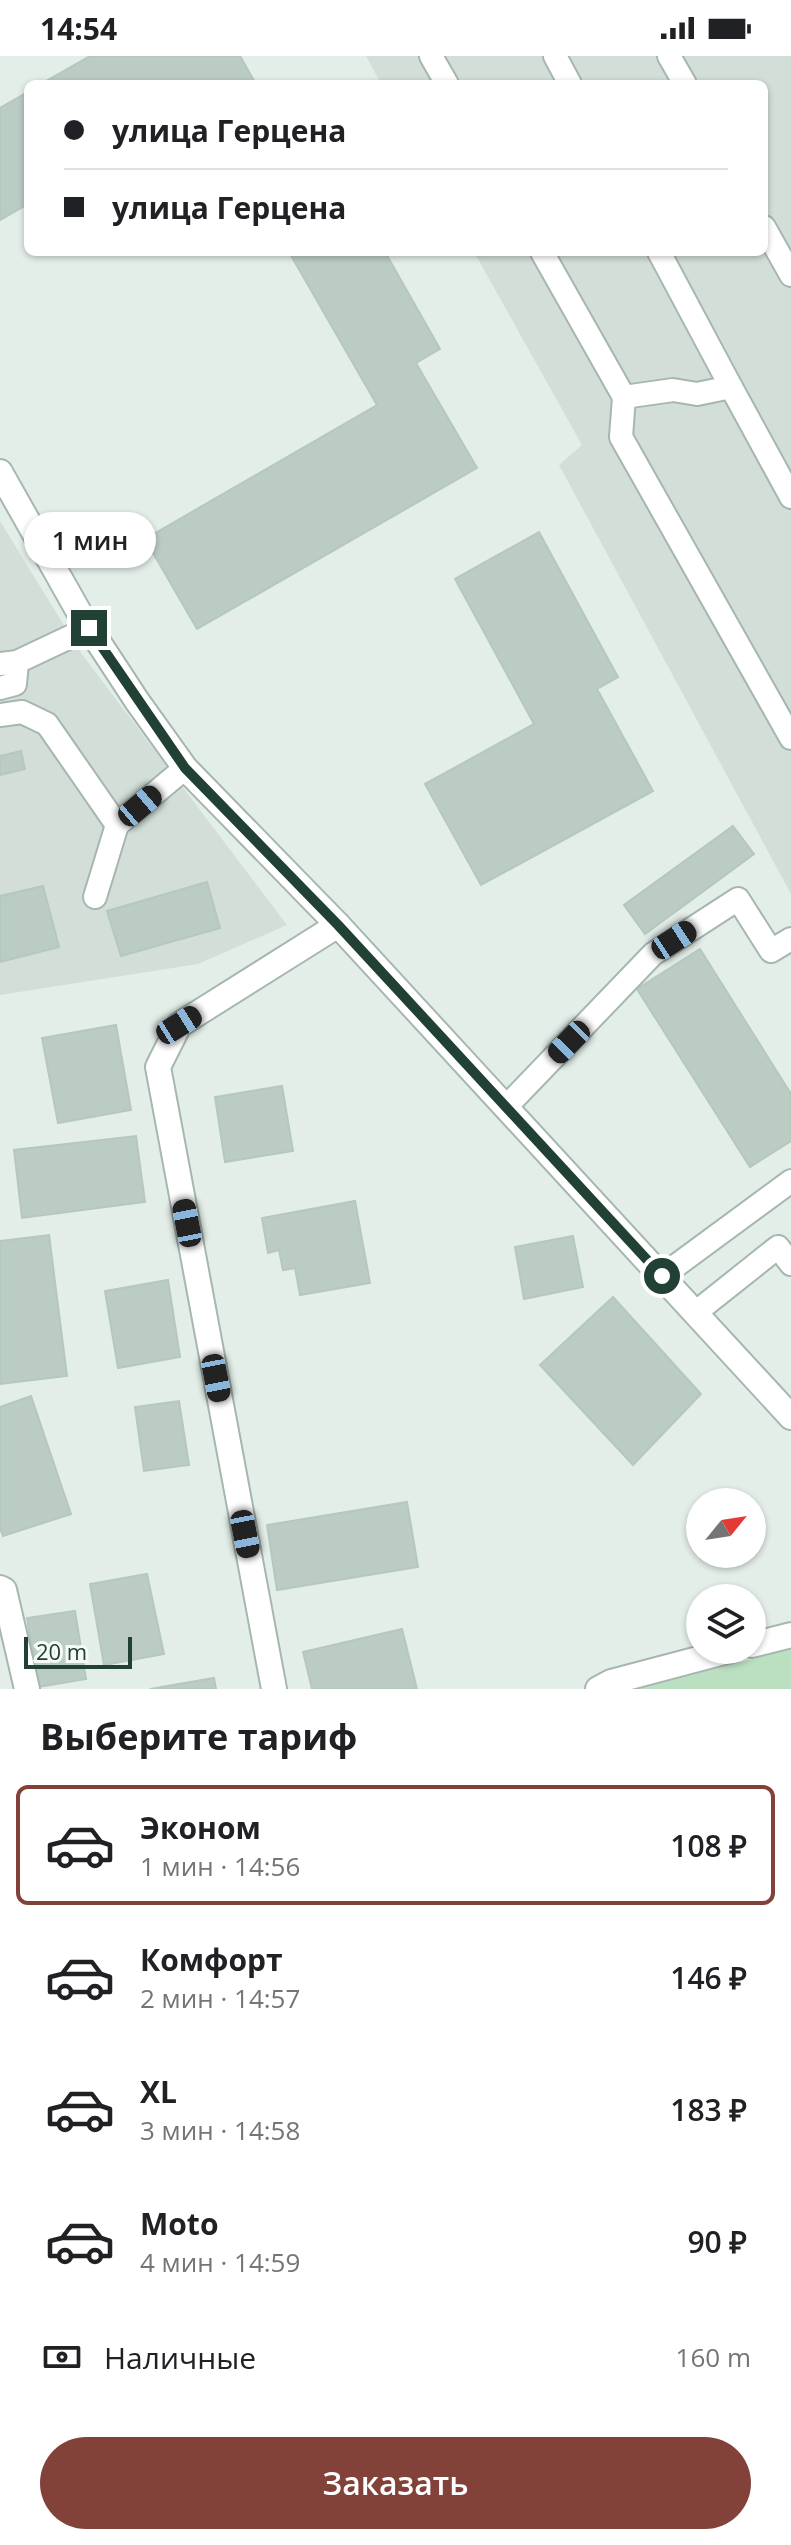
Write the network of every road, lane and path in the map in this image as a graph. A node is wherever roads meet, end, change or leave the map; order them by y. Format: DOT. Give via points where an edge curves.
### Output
graph roads {
  1 [pos="431,56"];
  2 [pos="555,56"];
  3 [pos="669,56"];
  4 [pos="445,80"];
  5 [pos="568,80"];
  6 [pos="683,80"];
  7 [pos="768,234"];
  8 [pos="544,256"];
  9 [pos="661,256"];
  10 [pos="791,275"];
  11 [pos="731,387"];
  12 [pos="624,397"];
  13 [pos="0,472"];
  14 [pos="791,497"];
  15 [pos="89,628"];
  16 [pos="8,663"];
  17 [pos="0,688"];
  18 [pos="0,715"];
  19 [pos="791,738"];
  20 [pos="185,768"];
  21 [pos="117,825"];
  22 [pos="95,897"];
  23 [pos="338,925"];
  24 [pos="791,939"];
  25 [pos="506,1107"];
  26 [pos="791,1181"];
  27 [pos="791,1264"];
  28 [pos="662,1276"];
  29 [pos="695,1313"];
  30 [pos="787,1405"];
  31 [pos="0,1588"];
  32 [pos="791,1635"];
  33 [pos="766,1641"];
  34 [pos="686,1662"];
  35 [pos="27,1689"];
  36 [pos="274,1689"];
  37 [pos="598,1689"];
  1 -- 4 [label="lane"];
  2 -- 5 [label="lane"];
  3 -- 6 [label="lane"];
  7 -- 10 [label="lane"];
  8 -- 12 [label="lane"];
  9 -- 11 [label="lane"];
  11 -- 12 [label="lane"];
  11 -- 14 [label="lane"];
  12 -- 19 [label="lane" via="621,437"];
  13 -- 15 [label="street"];
  15 -- 16 [label="lane"];
  15 -- 20 [label="street"];
  16 -- 17 [label="lane" via="15,684"];
  18 -- 21 [label="lane" via="22,712 47,724"];
  20 -- 21 [label="lane"];
  20 -- 23 [label="street"];
  21 -- 22 [label="lane"];
  23 -- 25 [label="street"];
  23 -- 36 [label="street" via="179,1025 158,1067"];
  24 -- 25 [label="lane" via="771,951 738,899 653,954"];
  25 -- 28 [label="street"];
  26 -- 28 [label="lane"];
  27 -- 29 [label="lane" via="778,1247"];
  28 -- 29 [label="street"];
  29 -- 30 [label="street"];
  31 -- 35 [label="street"];
  32 -- 33 [label="street"];
  34 -- 37 [label="street"];
}
